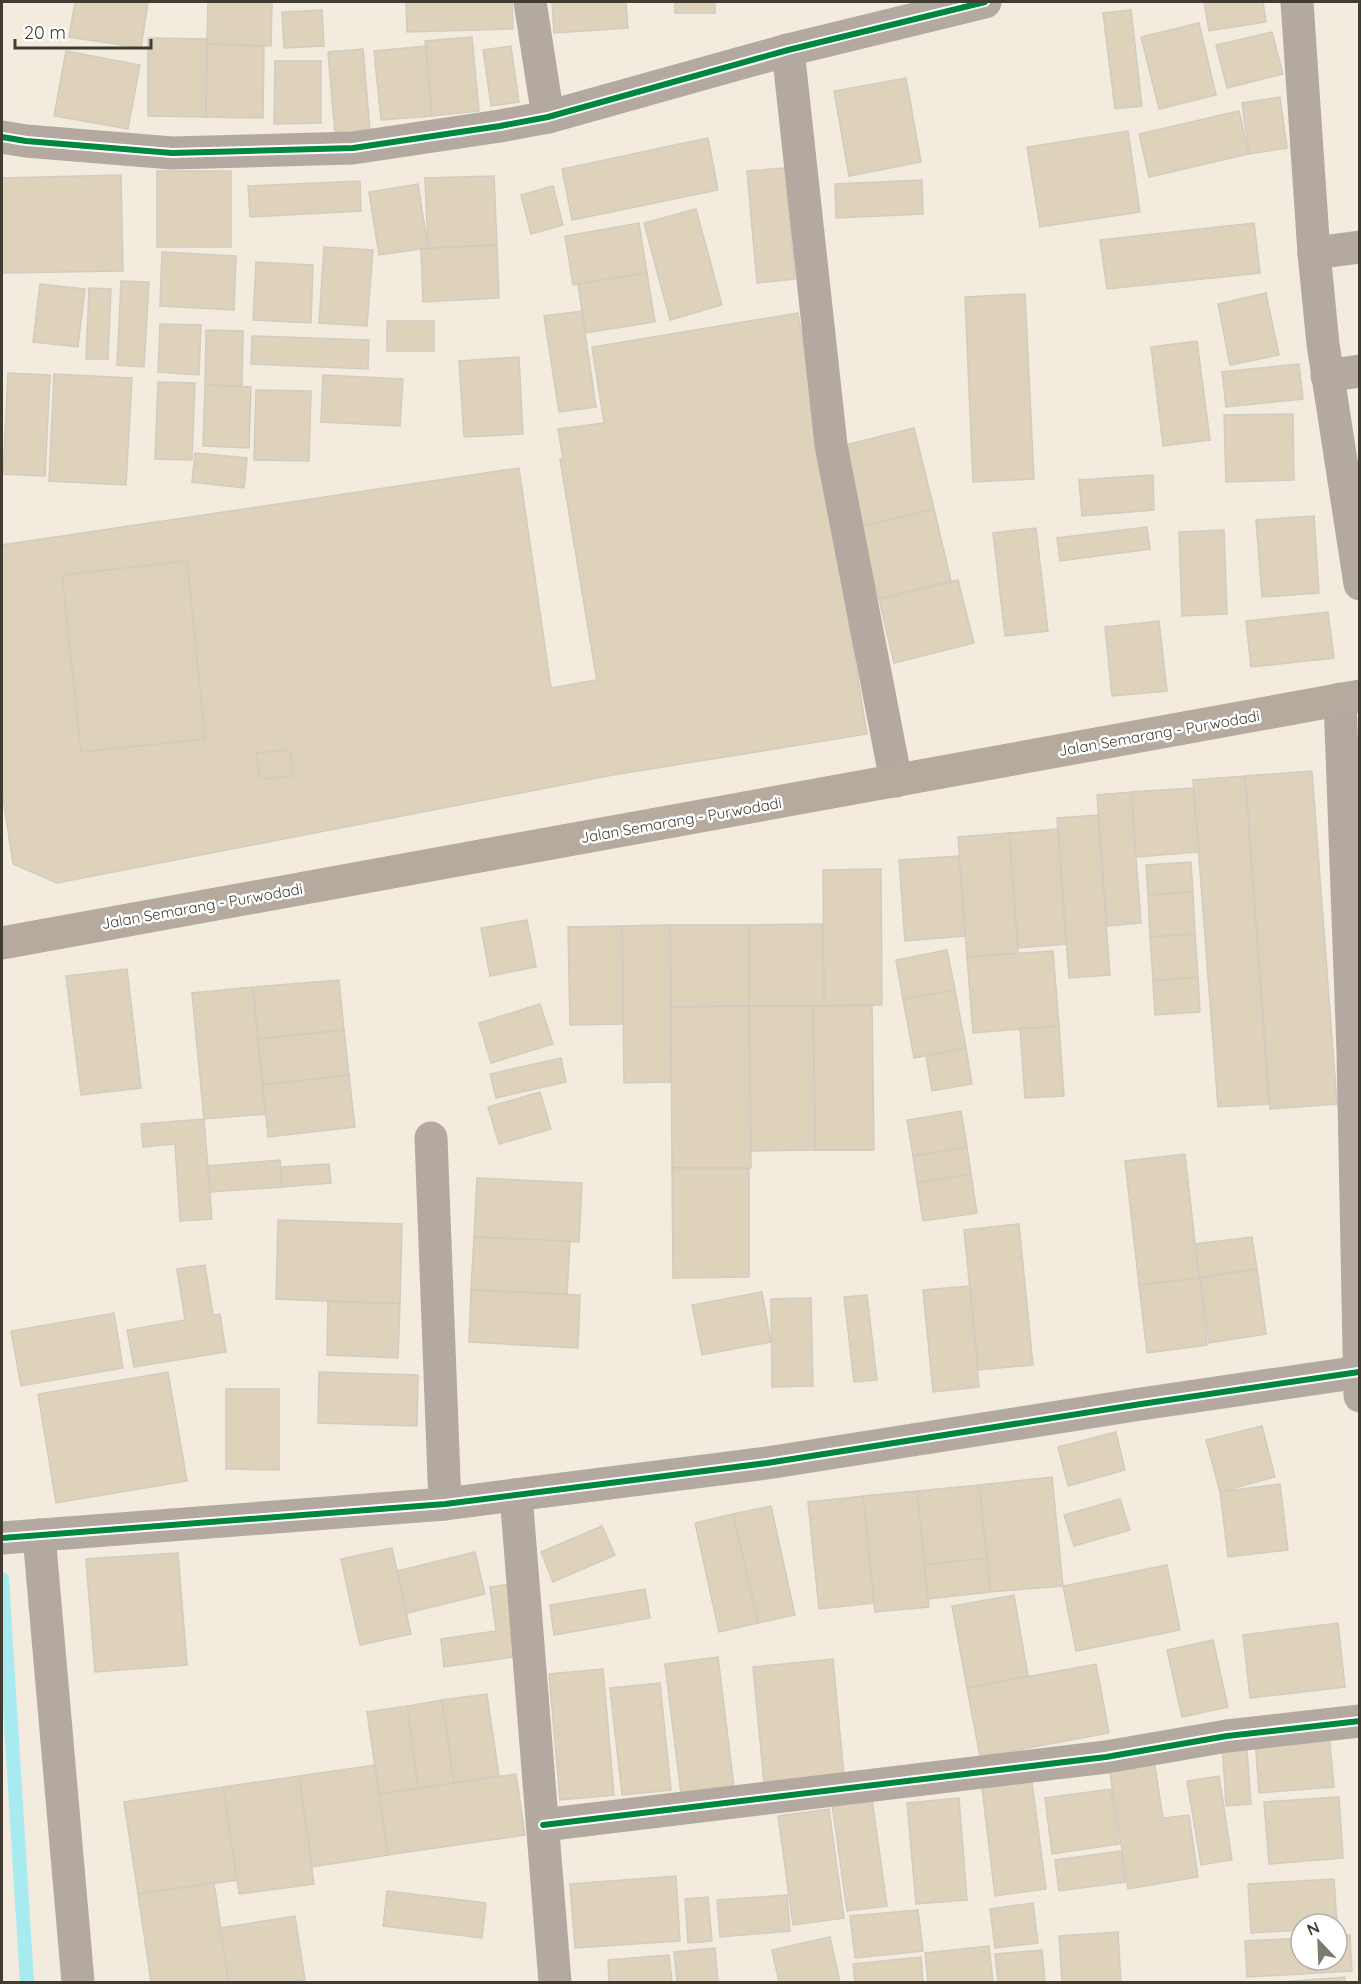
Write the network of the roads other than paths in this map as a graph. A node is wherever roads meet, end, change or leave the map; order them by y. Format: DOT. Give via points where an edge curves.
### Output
graph roads {
  1 [pos="530,2"];
  2 [pos="985,2"];
  3 [pos="1297,2"];
  4 [pos="788,50"];
  5 [pos="548,117"];
  6 [pos="2,137"];
  7 [pos="1359,247"];
  8 [pos="1314,253"];
  9 [pos="1359,371"];
  10 [pos="1327,376"];
  11 [pos="1359,584"];
  12 [pos="1350,698"];
  13 [pos="896,781"];
  14 [pos="2,943"];
  15 [pos="431,1137"];
  16 [pos="1359,1384"];
  17 [pos="516,1495"];
  18 [pos="445,1504"];
  19 [pos="18,1536"];
  20 [pos="1359,1721"];
  21 [pos="543,1825"];
  22 [pos="78,1983"];
  23 [pos="555,1983"];
  1 -- 5 [label="street"];
  2 -- 4 [label="street"];
  3 -- 8 [label="street"];
  4 -- 5 [label="street"];
  4 -- 13 [label="street" via="831,445"];
  5 -- 6 [label="street" via="353,148 172,153"];
  7 -- 8 [label="street"];
  8 -- 10 [label="street"];
  9 -- 10 [label="street"];
  10 -- 11 [label="street"];
  12 -- 13 [label="main road, Jalan Semarang - Purwodadi"];
  12 -- 16 [label="street"];
  13 -- 14 [label="main road, Jalan Semarang - Purwodadi"];
  15 -- 18 [label="street"];
  16 -- 17 [label="street" via="1130,1406 767,1463"];
  17 -- 18 [label="street"];
  17 -- 21 [label="street"];
  18 -- 19 [label="street"];
  19 -- 22 [label="street"];
  20 -- 21 [label="street" via="1227,1736 1106,1757"];
  21 -- 23 [label="street"];
}
